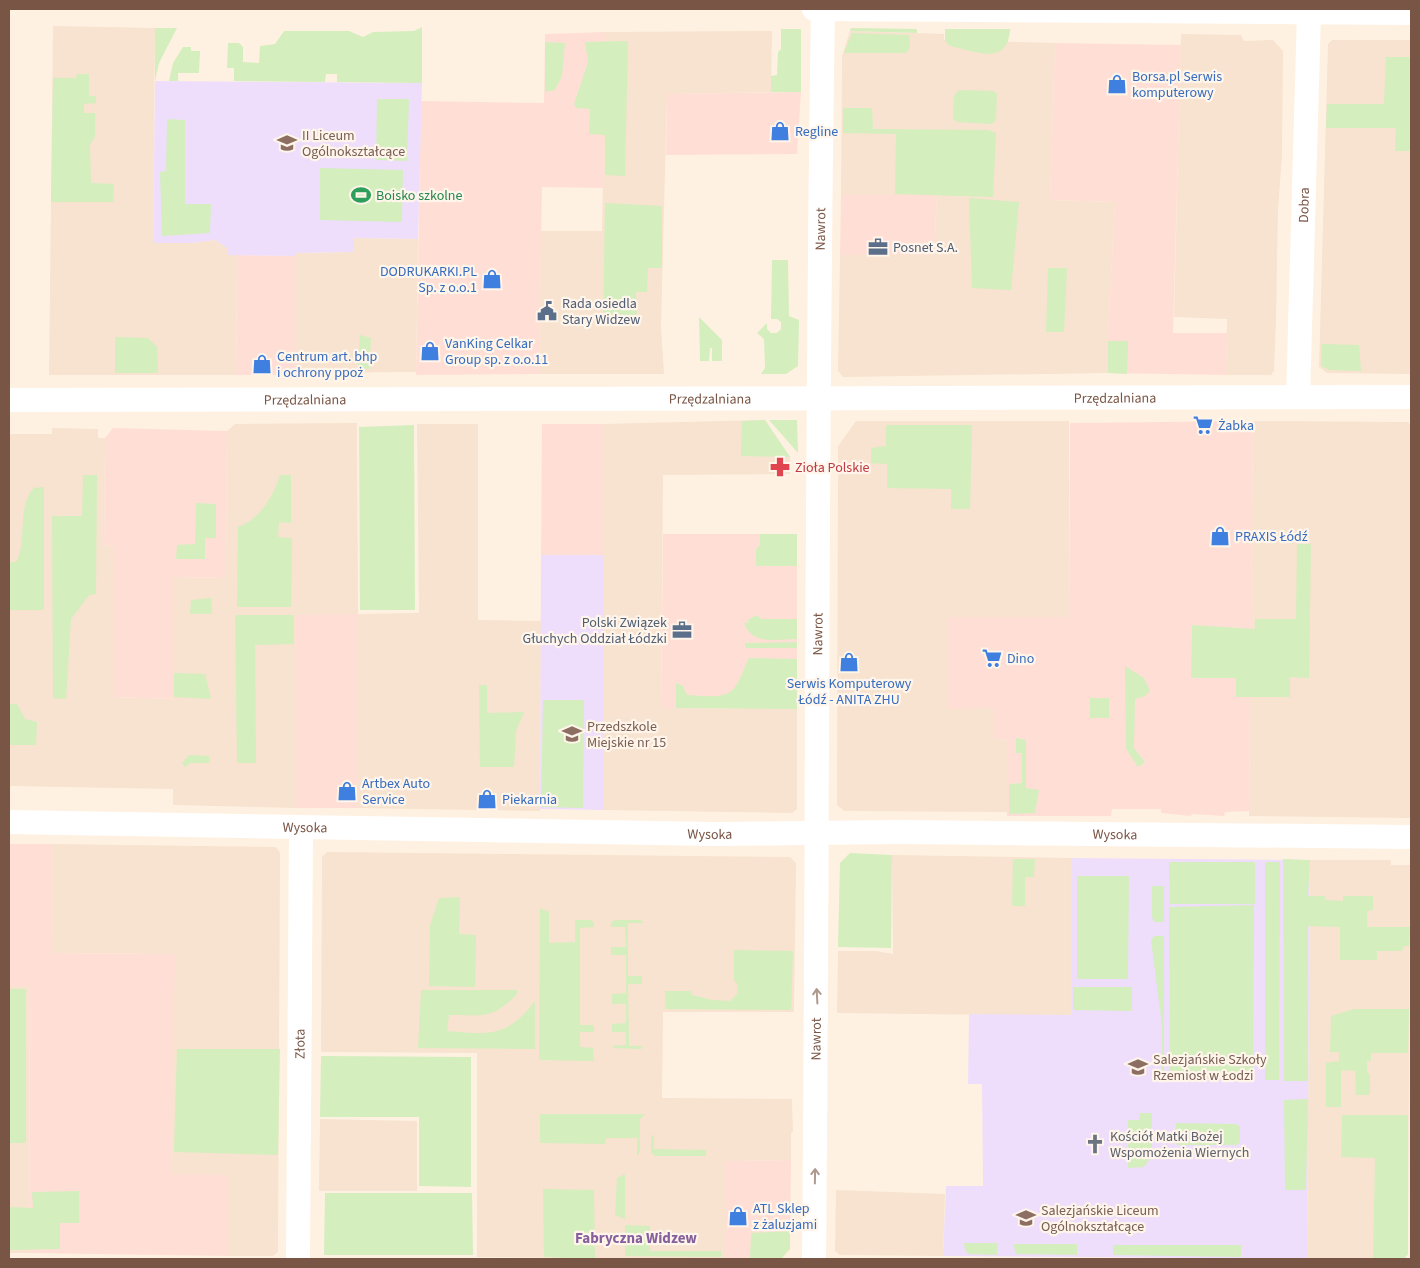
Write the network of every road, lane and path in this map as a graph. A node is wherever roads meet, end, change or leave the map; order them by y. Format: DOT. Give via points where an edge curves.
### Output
graph roads {
  1 [pos="814,9"];
  2 [pos="823,9"];
  3 [pos="1309,12"];
  4 [pos="1411,13"];
  5 [pos="1298,397"];
  6 [pos="1411,397"];
  7 [pos="819,398"];
  8 [pos="9,400"];
  9 [pos="9,822"];
  10 [pos="300,828"];
  11 [pos="816,835"];
  12 [pos="1411,837"];
  13 [pos="298,1259"];
  14 [pos="814,1259"];
  1 -- 2 [label="street"];
  2 -- 3 [label="street"];
  2 -- 7 [label="street, Nawrot"];
  3 -- 4 [label="street"];
  3 -- 5 [label="street, Dobra"];
  5 -- 6 [label="street, Przędzalniana"];
  5 -- 7 [label="street, Przędzalniana"];
  7 -- 8 [label="street, Przędzalniana"];
  7 -- 11 [label="street, Nawrot"];
  9 -- 10 [label="street, Wysoka"];
  10 -- 11 [label="street, Wysoka"];
  10 -- 13 [label="street, Złota"];
  11 -- 12 [label="street, Wysoka" via="901,832"];
  14 -- 11 [label="street, Nawrot, one-way"];
}
